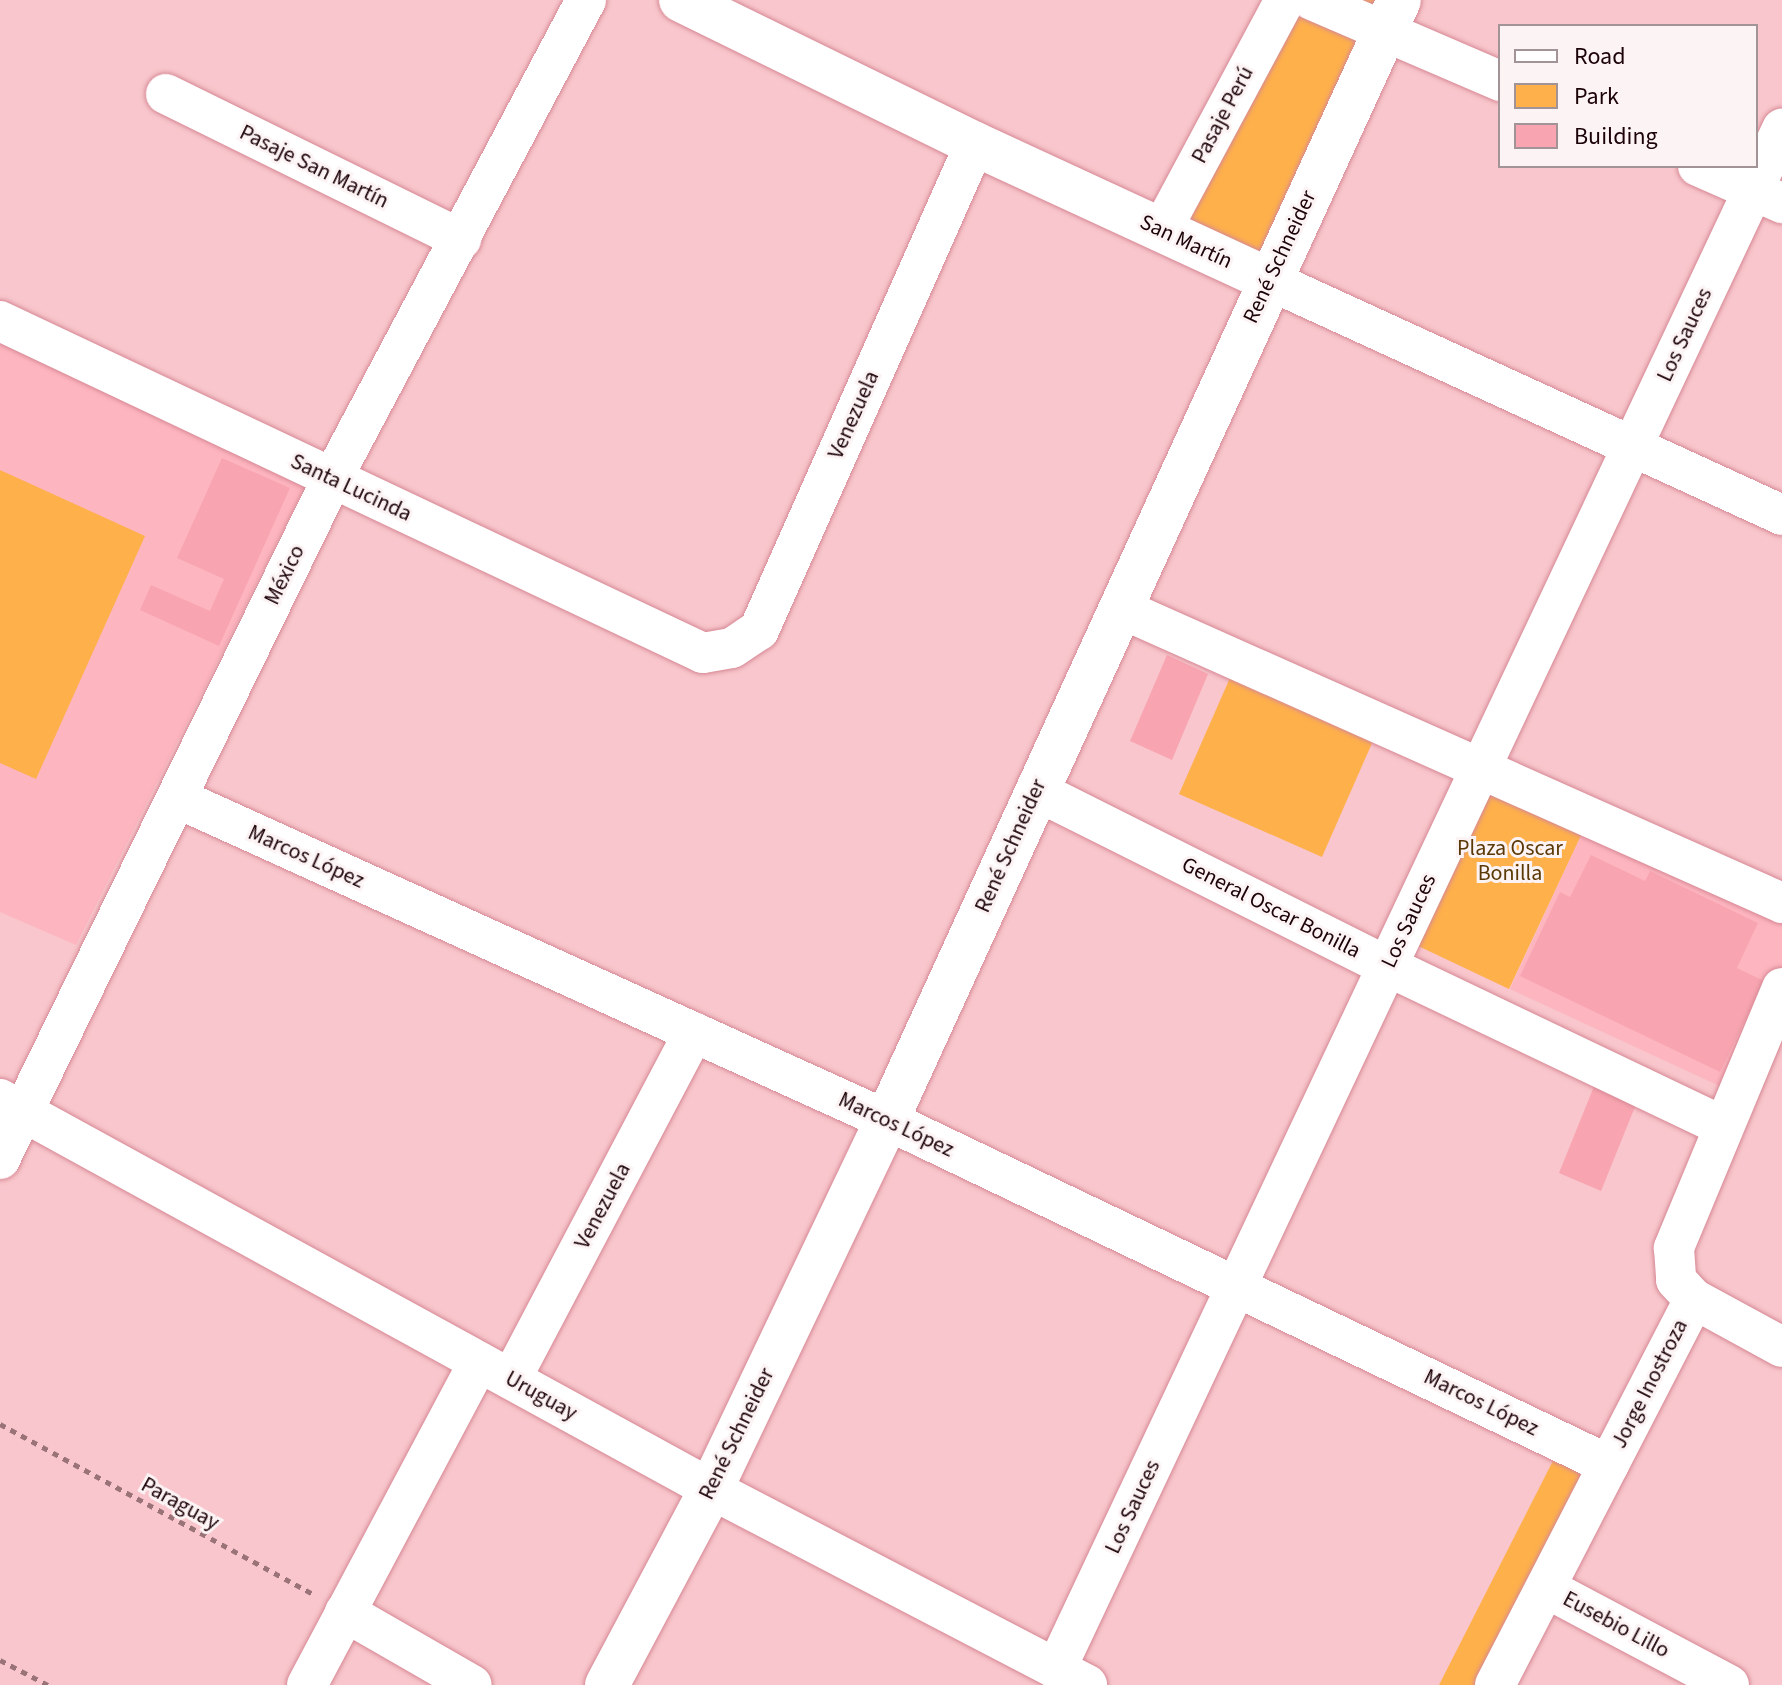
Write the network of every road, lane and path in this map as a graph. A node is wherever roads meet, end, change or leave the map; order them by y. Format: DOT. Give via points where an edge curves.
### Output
graph roads {
  1 [pos="586,0"];
  2 [pos="681,0"];
  3 [pos="1285,0"];
  4 [pos="1312,0"];
  5 [pos="1392,16"];
  6 [pos="1498,80"];
  7 [pos="166,94"];
  8 [pos="1782,129"];
  9 [pos="975,144"];
  10 [pos="1703,168"];
  11 [pos="1768,196"];
  12 [pos="1161,231"];
  13 [pos="461,239"];
  14 [pos="1269,280"];
  15 [pos="0,321"];
  16 [pos="1632,447"];
  17 [pos="332,479"];
  18 [pos="1782,515"];
  19 [pos="1120,608"];
  20 [pos="703,653"];
  21 [pos="1481,768"];
  22 [pos="1037,791"];
  23 [pos="177,798"];
  24 [pos="1782,903"];
  25 [pos="1387,966"];
  26 [pos="1777,1014"];
  27 [pos="694,1032"];
  28 [pos="12,1105"];
  29 [pos="887,1120"];
  30 [pos="1723,1126"];
  31 [pos="0,1159"];
  32 [pos="1237,1286"];
  33 [pos="1694,1299"];
  34 [pos="1782,1347"];
  35 [pos="495,1371"];
  36 [pos="0,1424"];
  37 [pos="1609,1465"];
  38 [pos="711,1489"];
  39 [pos="1546,1588"];
  40 [pos="345,1612"];
  41 [pos="0,1660"];
  42 [pos="1072,1677"];
  43 [pos="48,1685"];
  44 [pos="307,1685"];
  45 [pos="472,1685"];
  46 [pos="607,1685"];
  47 [pos="1495,1685"];
  48 [pos="1729,1685"];
  1 -- 13 [label="street, México"];
  2 -- 9 [label="street, San Martín"];
  3 -- 12 [label="street, Pasaje Perú"];
  4 -- 5 [label="street"];
  5 -- 6 [label="street"];
  5 -- 14 [label="street, René Schneider"];
  7 -- 13 [label="street, Pasaje San Martín"];
  8 -- 11 [label="street, Los Sauces"];
  9 -- 12 [label="street, San Martín"];
  9 -- 20 [label="street, Venezuela" via="759,630 732,648"];
  10 -- 11 [label="street"];
  11 -- 16 [label="street, Los Sauces"];
  12 -- 14 [label="street, San Martín"];
  13 -- 17 [label="street, México"];
  14 -- 16 [label="street, San Martín"];
  14 -- 19 [label="street, René Schneider"];
  15 -- 17 [label="street, Santa Lucinda"];
  16 -- 18 [label="street, San Martín"];
  16 -- 21 [label="street, Los Sauces"];
  17 -- 20 [label="street, Santa Lucinda"];
  17 -- 23 [label="street, México"];
  19 -- 21 [label="street"];
  19 -- 22 [label="street, René Schneider"];
  21 -- 24 [label="street"];
  21 -- 25 [label="street, Los Sauces"];
  22 -- 25 [label="street, General Oscar Bonilla"];
  22 -- 29 [label="street, René Schneider"];
  23 -- 27 [label="street, Marcos López"];
  23 -- 28 [label="street, México"];
  25 -- 30 [label="street, General Oscar Bonilla"];
  25 -- 32 [label="street, Los Sauces"];
  26 -- 30 [label="street, Jorge Inostroza"];
  27 -- 29 [label="street, Marcos López"];
  27 -- 35 [label="street, Venezuela"];
  28 -- 31 [label="street, México"];
  28 -- 35 [label="street, Uruguay"];
  29 -- 32 [label="street, Marcos López"];
  29 -- 38 [label="street, René Schneider"];
  30 -- 33 [label="street, Jorge Inostroza" via="1674,1248 1676,1280"];
  32 -- 37 [label="street, Marcos López"];
  32 -- 42 [label="street, Los Sauces"];
  33 -- 34 [label="street"];
  33 -- 37 [label="street, Jorge Inostroza"];
  35 -- 38 [label="street, Uruguay"];
  35 -- 40 [label="street, Venezuela"];
  36 -- 40 [label="path, Paraguay"];
  37 -- 39 [label="street, Jorge Inostroza"];
  38 -- 42 [label="street, Uruguay"];
  38 -- 46 [label="street, René Schneider"];
  39 -- 47 [label="street, Jorge Inostroza"];
  39 -- 48 [label="street, Eusebio Lillo"];
  40 -- 44 [label="street, Venezuela"];
  40 -- 45 [label="street"];
  41 -- 43 [label="path"];
}
